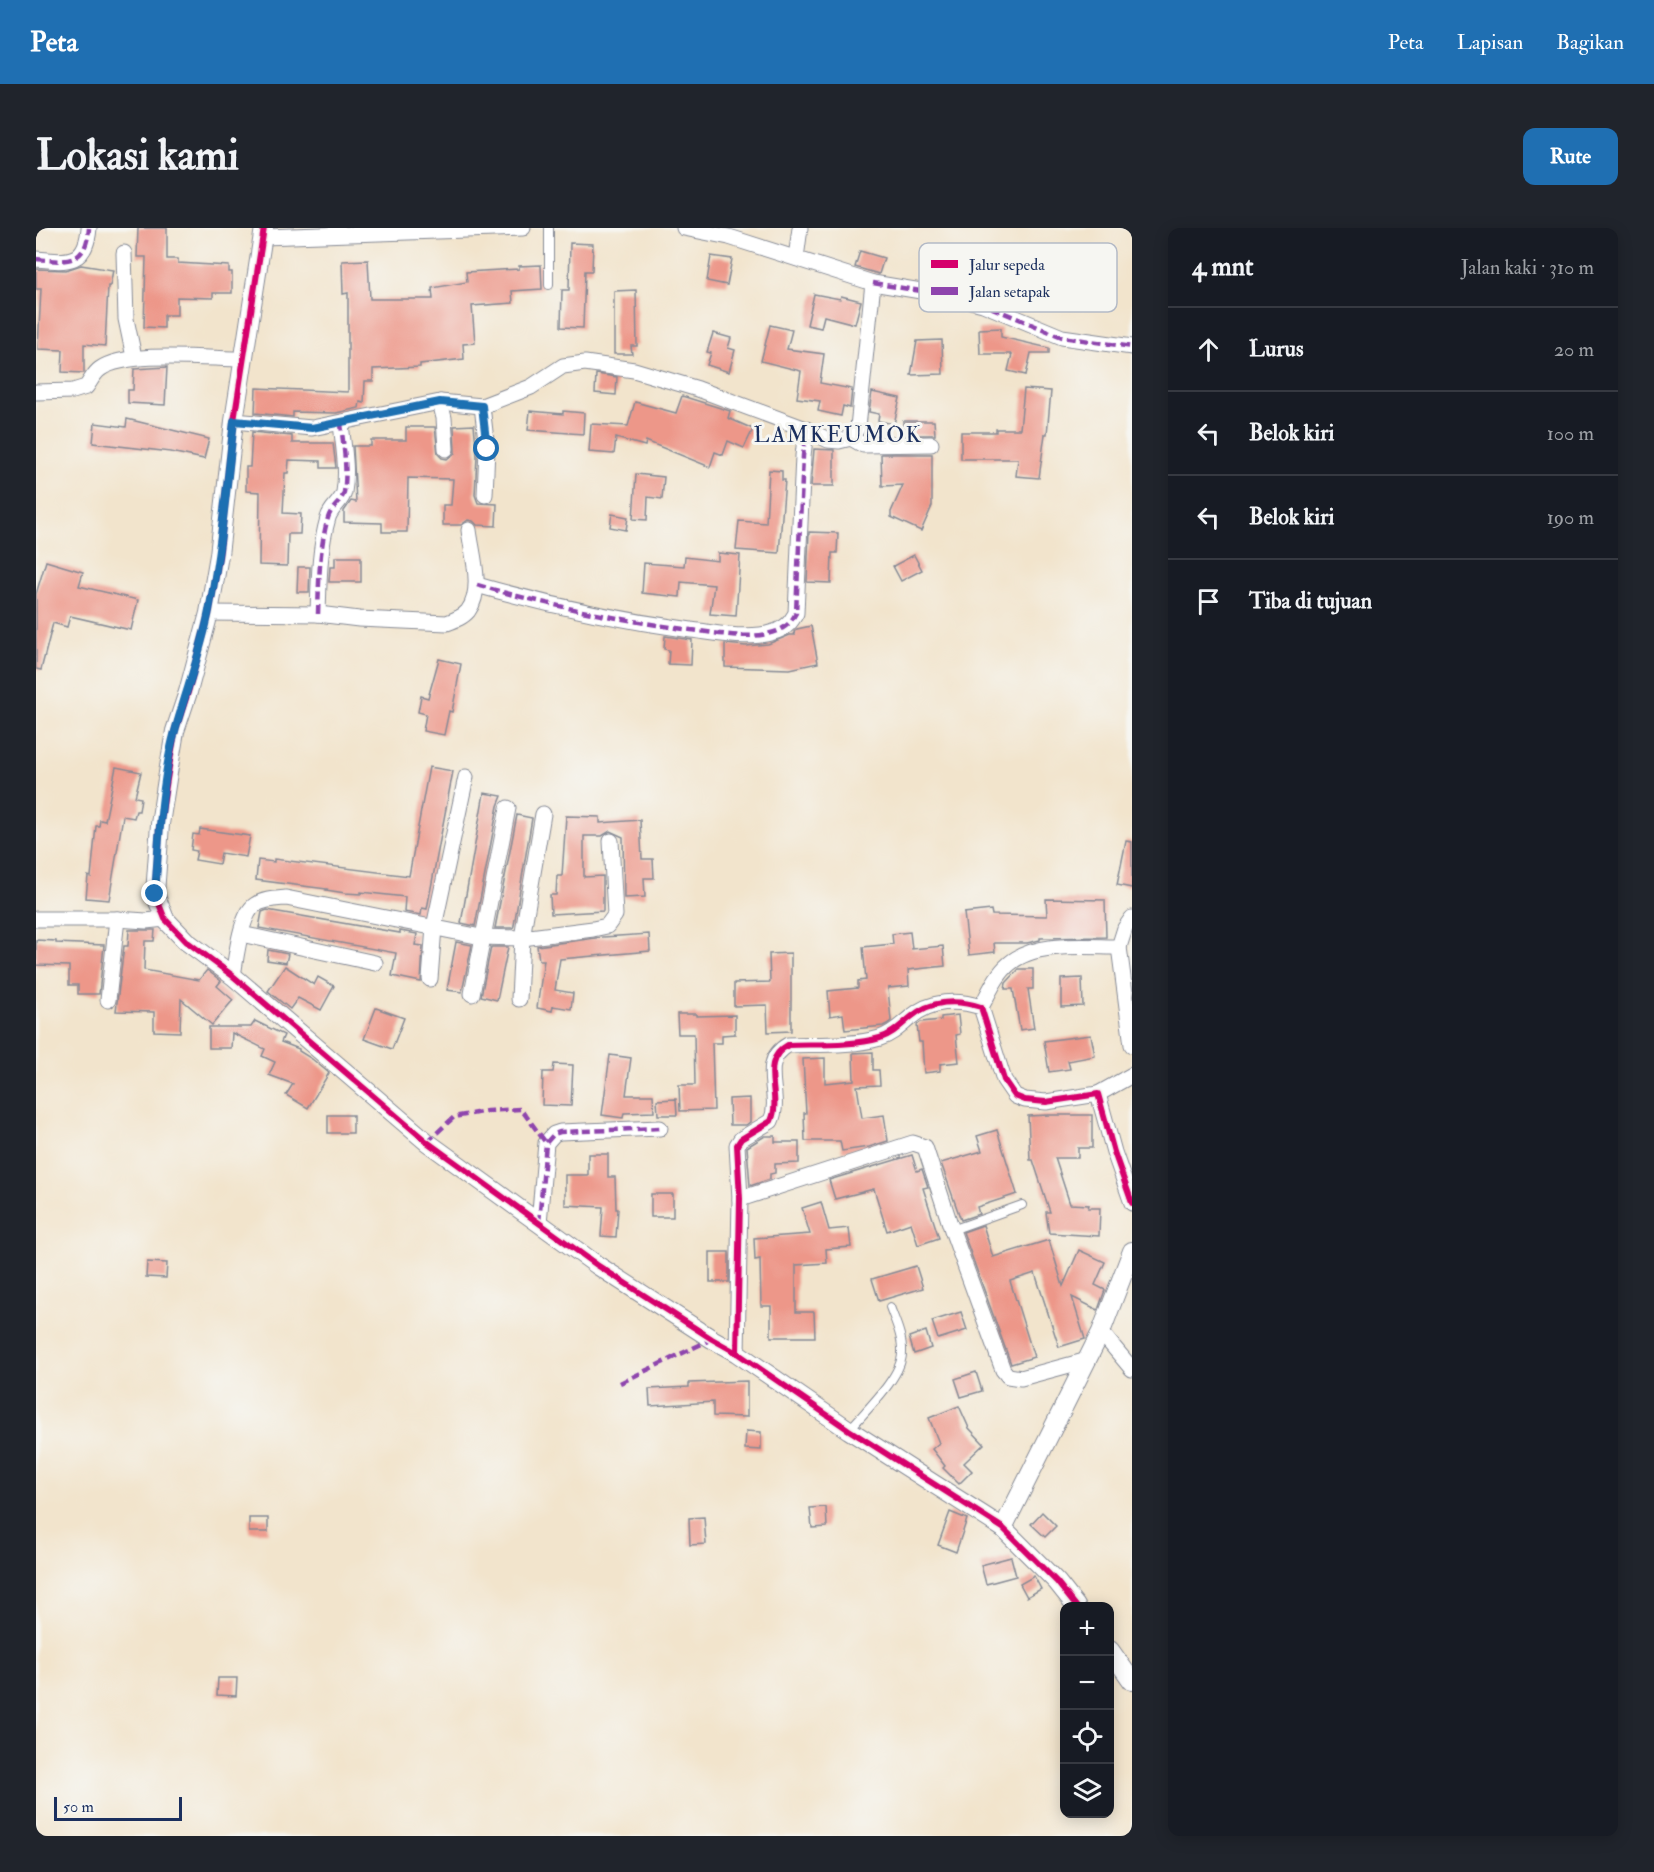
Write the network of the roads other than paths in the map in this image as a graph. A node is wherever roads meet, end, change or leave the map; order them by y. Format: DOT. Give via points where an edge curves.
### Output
graph roads {
  1 [pos="89,228"];
  2 [pos="523,228"];
  3 [pos="549,228"];
  4 [pos="684,228"];
  5 [pos="800,228"];
  6 [pos="264,233"];
  7 [pos="124,253"];
  8 [pos="796,258"];
  9 [pos="36,259"];
  10 [pos="873,283"];
  11 [pos="549,285"];
  12 [pos="919,291"];
  13 [pos="1002,312"];
  14 [pos="1132,347"];
  15 [pos="134,357"];
  16 [pos="243,359"];
  17 [pos="36,392"];
  18 [pos="440,402"];
  19 [pos="482,406"];
  20 [pos="234,421"];
  21 [pos="341,423"];
  22 [pos="806,429"];
  23 [pos="851,438"];
  24 [pos="931,444"];
  25 [pos="446,449"];
  26 [pos="485,495"];
  27 [pos="469,530"];
  28 [pos="477,585"];
  29 [pos="209,613"];
  30 [pos="318,614"];
  31 [pos="466,777"];
  32 [pos="508,808"];
  33 [pos="543,814"];
  34 [pos="611,841"];
  35 [pos="1132,918"];
  36 [pos="36,919"];
  37 [pos="117,919"];
  38 [pos="165,919"];
  39 [pos="434,927"];
  40 [pos="241,934"];
  41 [pos="482,937"];
  42 [pos="522,938"];
  43 [pos="1119,947"];
  44 [pos="375,963"];
  45 [pos="233,976"];
  46 [pos="430,979"];
  47 [pos="472,994"];
  48 [pos="519,999"];
  49 [pos="108,1000"];
  50 [pos="981,1007"];
  51 [pos="1132,1045"];
  52 [pos="1132,1075"];
  53 [pos="1098,1094"];
  54 [pos="660,1128"];
  55 [pos="740,1199"];
  56 [pos="1132,1203"];
  57 [pos="1022,1205"];
  58 [pos="539,1223"];
  59 [pos="952,1230"];
  60 [pos="1132,1251"];
  61 [pos="890,1307"];
  62 [pos="1101,1332"];
  63 [pos="737,1353"];
  64 [pos="1088,1360"];
  65 [pos="1132,1369"];
  66 [pos="849,1430"];
  67 [pos="1003,1528"];
  68 [pos="1073,1602"];
  69 [pos="1114,1656"];
  70 [pos="1132,1681"];
  1 -- 9 [label="street" via="88,245 81,254 62,262"];
  2 -- 6 [label="street"];
  3 -- 11 [label="lane"];
  4 -- 8 [label="street"];
  5 -- 8 [label="street"];
  6 -- 16 [label="street"];
  7 -- 15 [label="street" via="126,319"];
  8 -- 10 [label="street"];
  10 -- 12 [label="street"];
  10 -- 23 [label="street" via="861,411"];
  13 -- 14 [label="street" via="1062,337"];
  15 -- 16 [label="street"];
  15 -- 17 [label="street" via="108,364 92,376 86,387"];
  16 -- 20 [label="street"];
  18 -- 19 [label="street"];
  18 -- 21 [label="street"];
  18 -- 25 [label="street"];
  19 -- 22 [label="street" via="531,387 563,366 598,364 698,389"];
  19 -- 26 [label="street" via="487,449"];
  20 -- 21 [label="street" via="312,428"];
  20 -- 29 [label="street"];
  21 -- 30 [label="street" via="344,495 331,508 327,519"];
  22 -- 23 [label="street" via="828,440"];
  22 -- 28 [label="street" via="796,613 789,625 776,631 740,636 641,623 531,601"];
  23 -- 24 [label="street" via="863,445"];
  27 -- 28 [label="street"];
  28 -- 30 [label="street" via="469,610 447,623"];
  29 -- 30 [label="street"];
  29 -- 38 [label="street" via="175,731 160,824 155,894"];
  31 -- 39 [label="street"];
  32 -- 41 [label="street"];
  33 -- 42 [label="street"];
  34 -- 42 [label="street" via="615,915 607,926"];
  35 -- 43 [label="street"];
  36 -- 37 [label="street"];
  37 -- 38 [label="street"];
  37 -- 49 [label="street"];
  38 -- 45 [label="street" via="186,941"];
  39 -- 40 [label="street" via="286,897 254,906"];
  39 -- 41 [label="street"];
  39 -- 46 [label="street"];
  40 -- 44 [label="street"];
  40 -- 45 [label="street"];
  41 -- 42 [label="street"];
  41 -- 47 [label="street"];
  42 -- 48 [label="street"];
  43 -- 50 [label="street" via="1040,949 1023,954 999,975"];
  43 -- 51 [label="street"];
  45 -- 58 [label="street" via="427,1142"];
  50 -- 53 [label="street" via="1004,1080 1015,1096 1046,1102"];
  50 -- 55 [label="street" via="966,1002 939,1003 913,1015 883,1037 788,1045 777,1051 772,1069 774,1116 737,1144"];
  52 -- 53 [label="street"];
  53 -- 56 [label="street"];
  54 -- 58 [label="street" via="554,1134 546,1143"];
  55 -- 59 [label="street" via="917,1143 925,1147"];
  55 -- 63 [label="street"];
  57 -- 59 [label="lane"];
  58 -- 63 [label="street" via="606,1271"];
  59 -- 64 [label="street" via="1008,1376 1021,1378"];
  60 -- 62 [label="street"];
  61 -- 66 [label="lane" via="902,1341 902,1360 897,1372"];
  62 -- 64 [label="street"];
  62 -- 65 [label="street"];
  63 -- 66 [label="street"];
  64 -- 67 [label="street"];
  66 -- 67 [label="street"];
  67 -- 68 [label="street"];
  69 -- 70 [label="street"];
}
